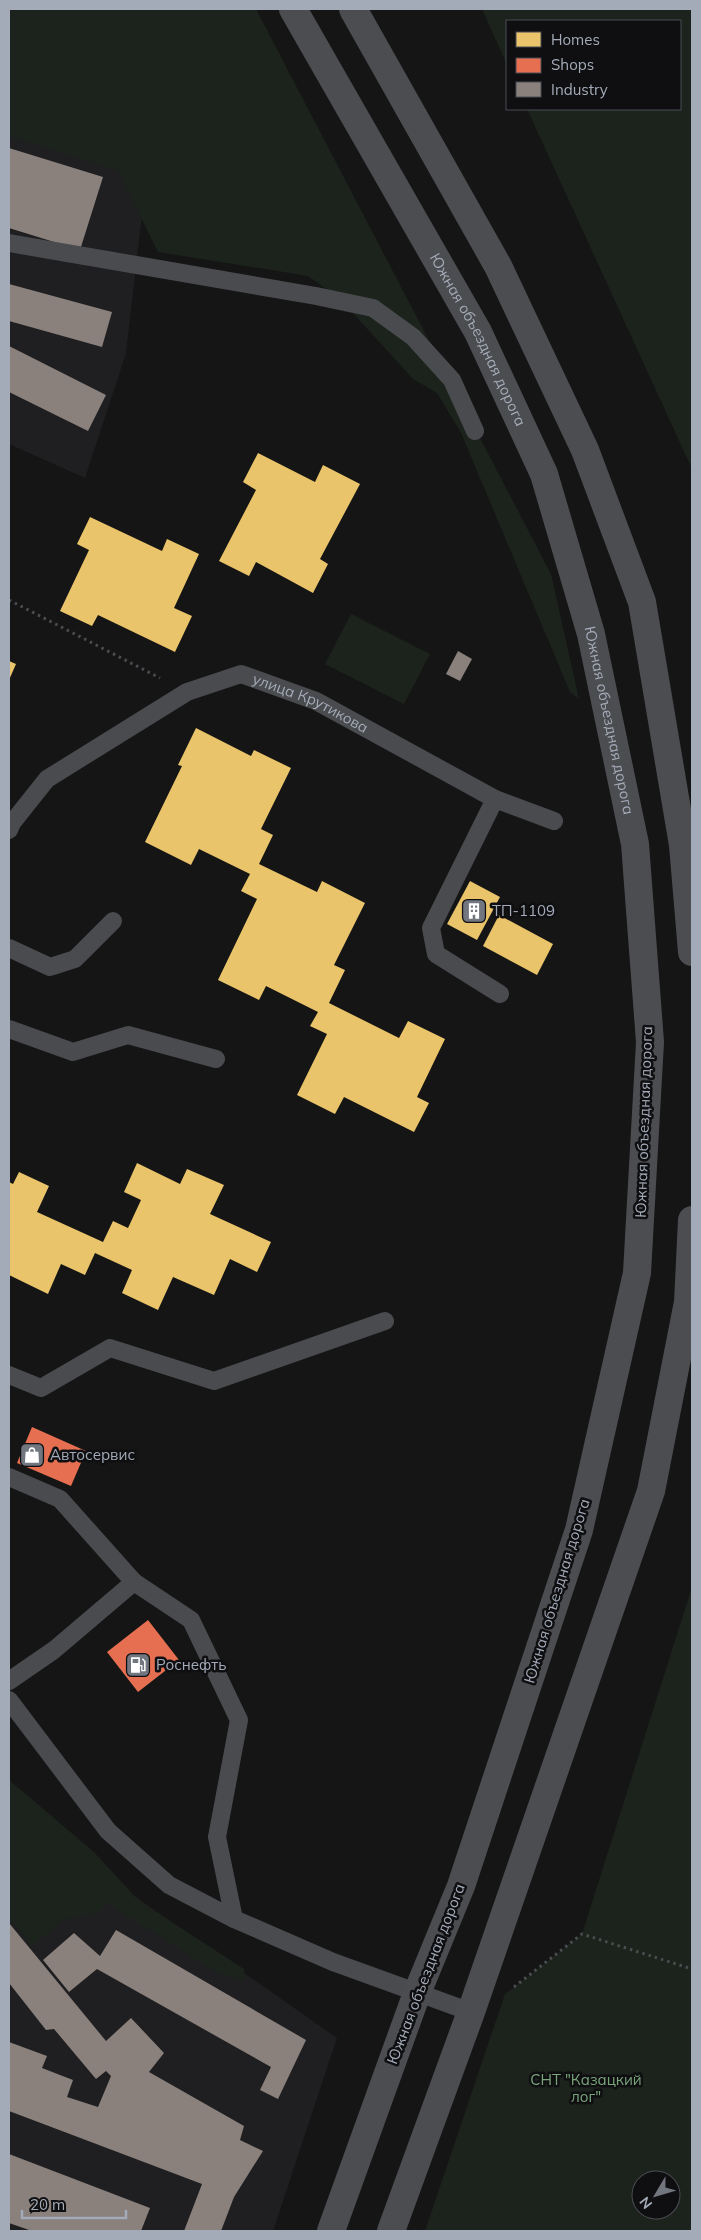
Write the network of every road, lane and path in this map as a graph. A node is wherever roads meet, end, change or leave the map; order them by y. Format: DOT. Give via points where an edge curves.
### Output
graph roads {
  1 [pos="293,9"];
  2 [pos="352,9"];
  3 [pos="9,243"];
  4 [pos="474,431"];
  5 [pos="9,600"];
  6 [pos="187,692"];
  7 [pos="495,799"];
  8 [pos="554,821"];
  9 [pos="9,830"];
  10 [pos="113,921"];
  11 [pos="9,948"];
  12 [pos="692,952"];
  13 [pos="500,994"];
  14 [pos="9,1029"];
  15 [pos="216,1059"];
  16 [pos="692,1220"];
  17 [pos="385,1321"];
  18 [pos="9,1375"];
  19 [pos="9,1477"];
  20 [pos="134,1582"];
  21 [pos="9,1681"];
  22 [pos="9,1700"];
  23 [pos="234,1919"];
  24 [pos="692,1969"];
  25 [pos="513,1988"];
  26 [pos="417,1993"];
  27 [pos="471,2012"];
  28 [pos="331,2231"];
  29 [pos="390,2231"];
  1 -- 26 [label="main road, Южная объездная дорога" via="478,332 544,474 592,634 635,844 650,1042 637,1273 579,1530 461,1886"];
  2 -- 12 [label="main road" via="498,266 585,450 642,602 684,845"];
  3 -- 4 [label="lane" via="373,308 413,337 452,380"];
  5 -- 6 [label="path"];
  6 -- 7 [label="lane, улица Крутикова" via="241,674 316,700"];
  6 -- 9 [label="lane, улица Крутикова" via="47,779"];
  7 -- 8 [label="lane, улица Крутикова"];
  7 -- 13 [label="lane" via="431,928 436,954"];
  10 -- 11 [label="lane" via="75,959 50,967"];
  14 -- 15 [label="lane" via="72,1052 128,1035"];
  16 -- 27 [label="main road" via="688,1302 651,1491"];
  17 -- 18 [label="lane" via="214,1380 110,1348 41,1388"];
  19 -- 20 [label="lane" via="60,1499"];
  20 -- 21 [label="lane" via="54,1650"];
  20 -- 23 [label="lane" via="191,1620 239,1720 217,1837"];
  22 -- 23 [label="lane" via="108,1831 169,1885"];
  23 -- 26 [label="lane" via="333,1962"];
  24 -- 25 [label="path" via="582,1934"];
  26 -- 27 [label="lane"];
  26 -- 28 [label="main road, Южная объездная дорога"];
  27 -- 29 [label="main road"];
}
